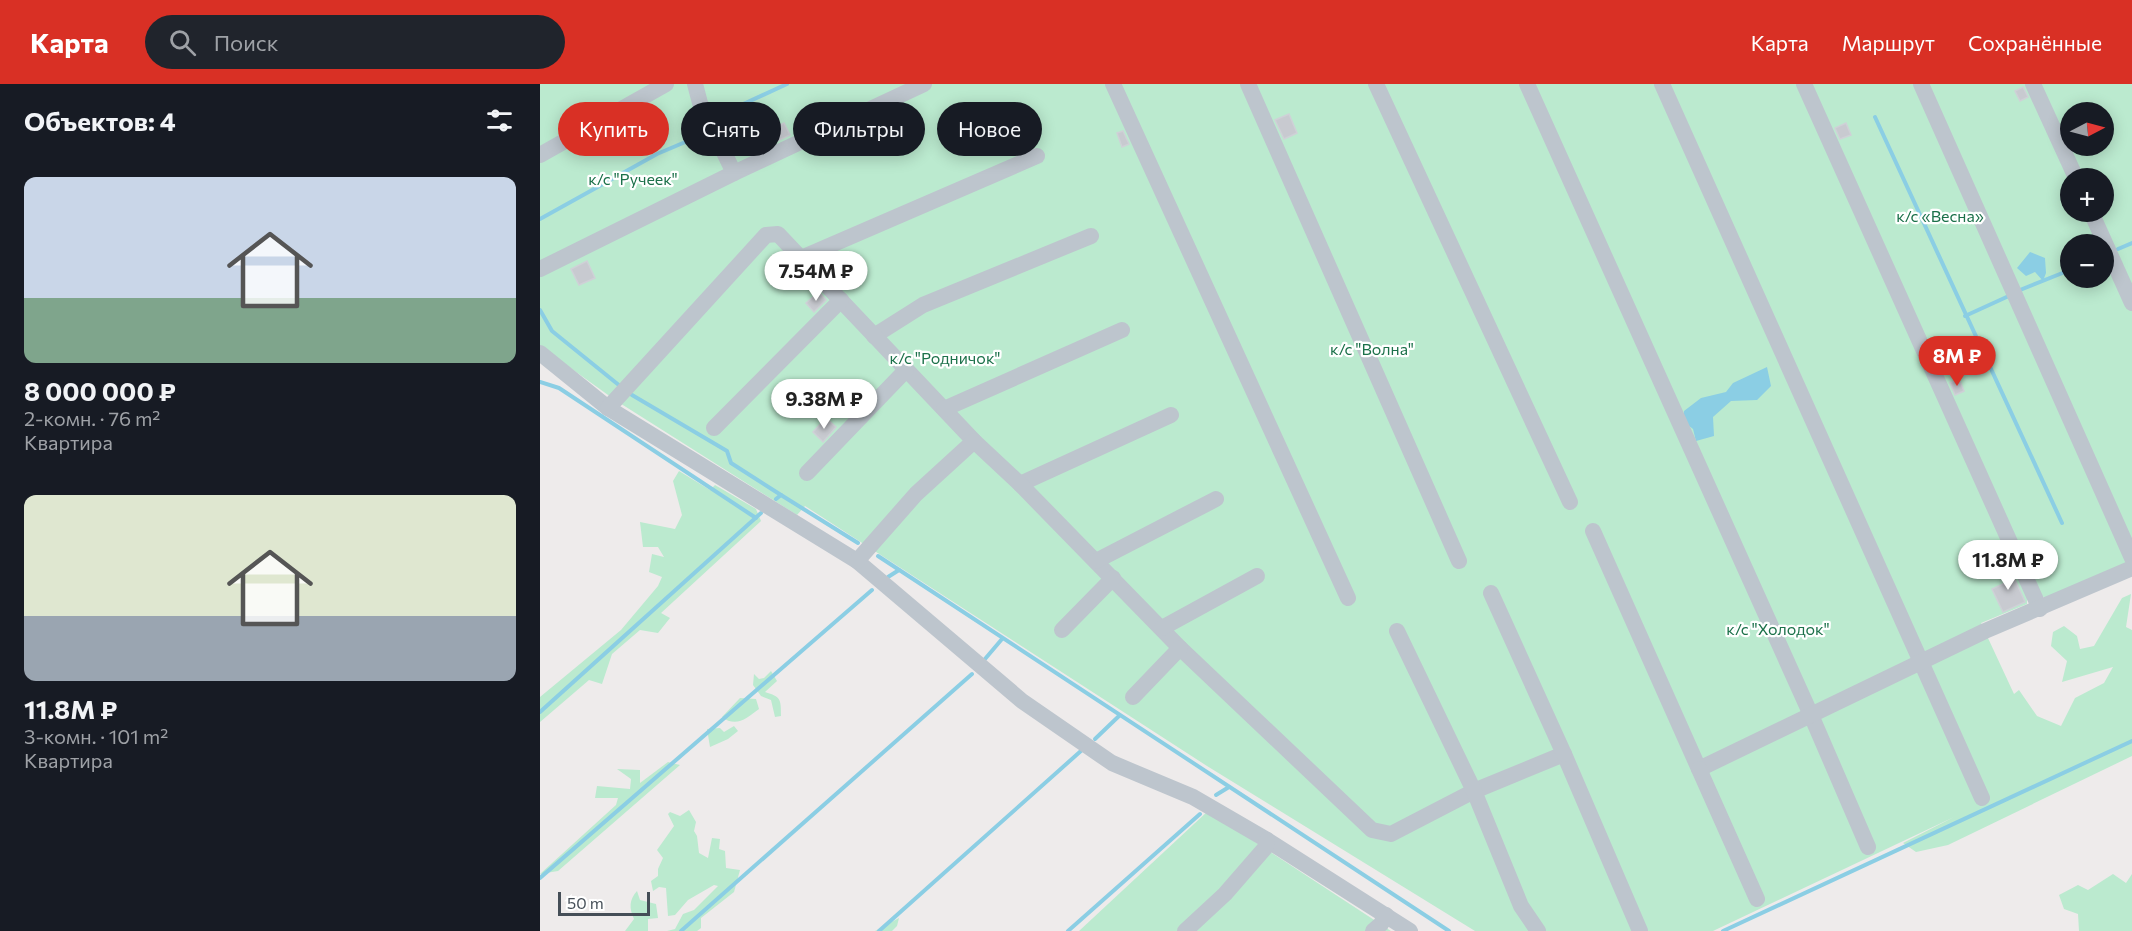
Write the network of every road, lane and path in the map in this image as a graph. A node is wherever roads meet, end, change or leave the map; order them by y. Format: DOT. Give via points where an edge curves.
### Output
graph roads {
  1 [pos="666,84"];
  2 [pos="695,84"];
  3 [pos="924,84"];
  4 [pos="1113,84"];
  5 [pos="1248,84"];
  6 [pos="1376,84"];
  7 [pos="1527,84"];
  8 [pos="1662,84"];
  9 [pos="1804,84"];
  10 [pos="1921,84"];
  11 [pos="2033,84"];
  12 [pos="540,154"];
  13 [pos="1037,156"];
  14 [pos="2071,168"];
  15 [pos="734,173"];
  16 [pos="2096,222"];
  17 [pos="1091,236"];
  18 [pos="801,258"];
  19 [pos="540,269"];
  20 [pos="841,300"];
  21 [pos="2132,303"];
  22 [pos="1122,330"];
  23 [pos="874,336"];
  24 [pos="540,353"];
  25 [pos="906,370"];
  26 [pos="608,408"];
  27 [pos="944,409"];
  28 [pos="1171,415"];
  29 [pos="714,428"];
  30 [pos="974,441"];
  31 [pos="807,473"];
  32 [pos="1020,484"];
  33 [pos="1216,499"];
  34 [pos="1570,502"];
  35 [pos="1593,531"];
  36 [pos="2132,558"];
  37 [pos="857,561"];
  38 [pos="1096,561"];
  39 [pos="1459,561"];
  40 [pos="2132,568"];
  41 [pos="1257,576"];
  42 [pos="1113,578"];
  43 [pos="1491,593"];
  44 [pos="1348,598"];
  45 [pos="2040,609"];
  46 [pos="1162,628"];
  47 [pos="1062,630"];
  48 [pos="1397,631"];
  49 [pos="1180,648"];
  50 [pos="1921,662"];
  51 [pos="1133,697"];
  52 [pos="1811,715"];
  53 [pos="1564,754"];
  54 [pos="1698,769"];
  55 [pos="1474,792"];
  56 [pos="1982,798"];
  57 [pos="1267,840"];
  58 [pos="1868,847"];
  59 [pos="1757,899"];
  60 [pos="1386,915"];
  61 [pos="1185,931"];
  62 [pos="1373,931"];
  63 [pos="1410,931"];
  64 [pos="1538,931"];
  65 [pos="1640,931"];
  1 -- 12 [label="lane"];
  2 -- 15 [label="lane" via="700,103"];
  3 -- 15 [label="lane"];
  4 -- 44 [label="lane"];
  5 -- 39 [label="lane"];
  6 -- 34 [label="lane"];
  7 -- 52 [label="lane"];
  8 -- 50 [label="lane"];
  9 -- 45 [label="lane"];
  10 -- 36 [label="lane"];
  11 -- 14 [label="lane"];
  13 -- 18 [label="lane"];
  15 -- 19 [label="lane"];
  16 -- 21 [label="lane"];
  17 -- 23 [label="lane" via="923,305"];
  18 -- 20 [label="lane"];
  18 -- 26 [label="lane" via="778,234 766,234"];
  20 -- 23 [label="lane"];
  20 -- 29 [label="lane"];
  22 -- 27 [label="lane"];
  23 -- 25 [label="lane"];
  24 -- 26 [label="lane"];
  25 -- 27 [label="lane"];
  25 -- 31 [label="lane"];
  26 -- 37 [label="lane"];
  27 -- 30 [label="lane"];
  28 -- 32 [label="lane"];
  30 -- 32 [label="lane"];
  30 -- 37 [label="lane" via="916,494"];
  32 -- 38 [label="lane"];
  33 -- 38 [label="lane"];
  35 -- 54 [label="lane"];
  37 -- 57 [label="lane" via="1022,701 1112,763 1193,798"];
  38 -- 42 [label="lane"];
  40 -- 45 [label="lane"];
  41 -- 46 [label="lane"];
  42 -- 46 [label="lane"];
  42 -- 47 [label="lane"];
  43 -- 53 [label="lane"];
  45 -- 50 [label="lane"];
  46 -- 49 [label="lane"];
  48 -- 55 [label="lane"];
  49 -- 51 [label="lane"];
  49 -- 55 [label="lane" via="1372,830 1391,834"];
  50 -- 52 [label="lane"];
  50 -- 56 [label="lane"];
  52 -- 54 [label="lane"];
  52 -- 58 [label="lane"];
  53 -- 55 [label="lane"];
  53 -- 65 [label="lane"];
  54 -- 59 [label="lane"];
  55 -- 64 [label="lane" via="1521,906"];
  57 -- 60 [label="lane"];
  57 -- 61 [label="lane" via="1265,848 1225,894"];
  60 -- 62 [label="lane"];
  60 -- 63 [label="lane"];
}
